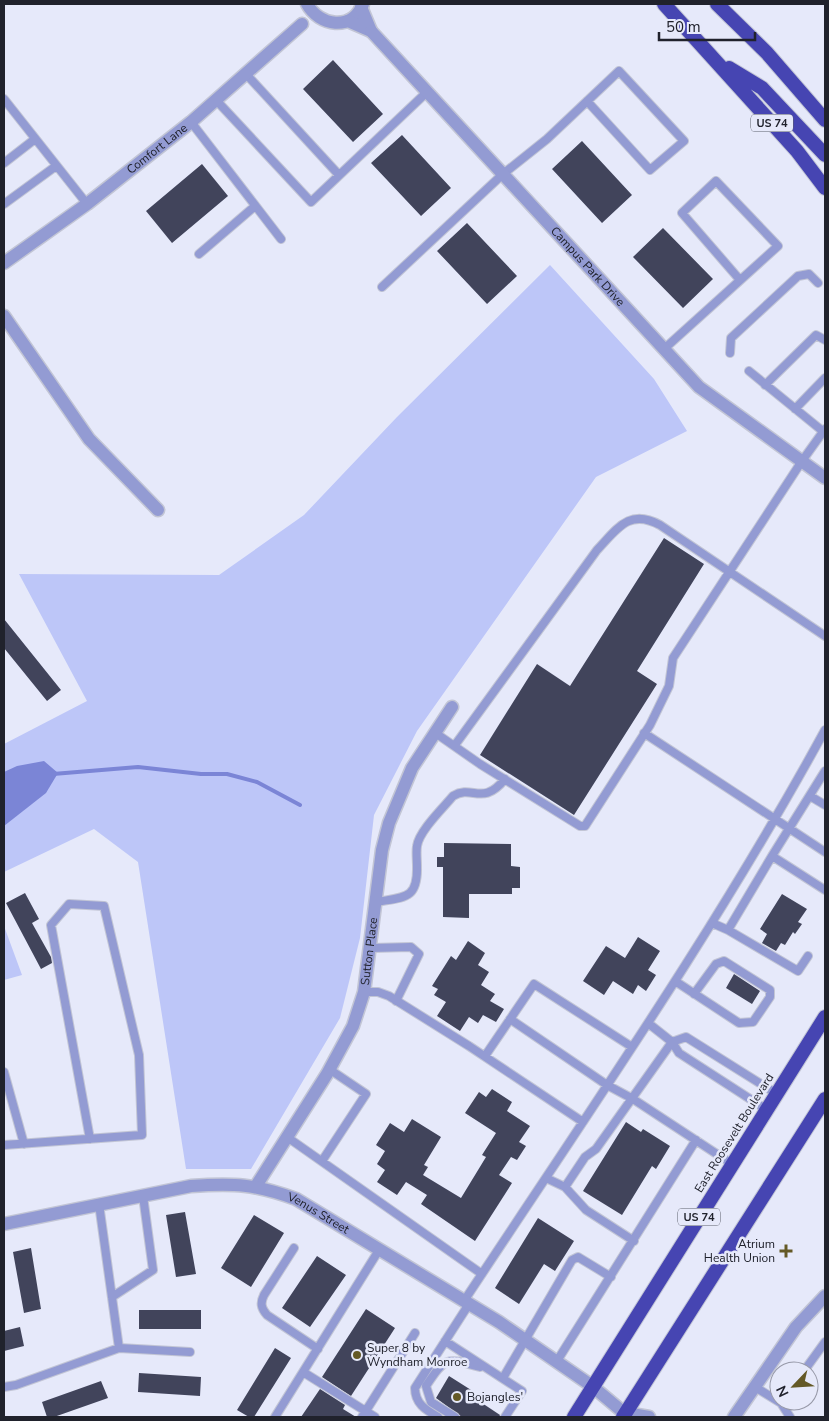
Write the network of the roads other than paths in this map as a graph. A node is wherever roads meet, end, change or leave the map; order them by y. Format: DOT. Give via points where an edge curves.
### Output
graph roads {
  1 [pos="306,4"];
  2 [pos="664,4"];
  3 [pos="717,4"];
  4 [pos="362,5"];
  5 [pos="319,19"];
  6 [pos="348,21"];
  7 [pos="302,24"];
  8 [pos="371,31"];
  9 [pos="716,60"];
  10 [pos="246,74"];
  11 [pos="427,92"];
  12 [pos="4,99"];
  13 [pos="216,100"];
  14 [pos="587,101"];
  15 [pos="825,120"];
  16 [pos="191,122"];
  17 [pos="35,139"];
  18 [pos="825,155"];
  19 [pos="4,163"];
  20 [pos="56,166"];
  21 [pos="503,174"];
  22 [pos="339,175"];
  23 [pos="820,176"];
  24 [pos="825,188"];
  25 [pos="4,204"];
  26 [pos="86,204"];
  27 [pos="255,206"];
  28 [pos="281,239"];
  29 [pos="199,254"];
  30 [pos="4,263"];
  31 [pos="740,280"];
  32 [pos="818,283"];
  33 [pos="382,287"];
  34 [pos="4,316"];
  35 [pos="825,340"];
  36 [pos="664,348"];
  37 [pos="730,353"];
  38 [pos="749,371"];
  39 [pos="825,378"];
  40 [pos="765,385"];
  41 [pos="795,409"];
  42 [pos="825,431"];
  43 [pos="802,461"];
  44 [pos="825,478"];
  45 [pos="158,510"];
  46 [pos="730,572"];
  47 [pos="825,636"];
  48 [pos="452,706"];
  49 [pos="825,730"];
  50 [pos="434,732"];
  51 [pos="644,733"];
  52 [pos="455,745"];
  53 [pos="825,771"];
  54 [pos="505,779"];
  55 [pos="810,796"];
  56 [pos="825,805"];
  57 [pos="776,820"];
  58 [pos="790,828"];
  59 [pos="825,852"];
  60 [pos="772,856"];
  61 [pos="825,890"];
  62 [pos="376,902"];
  63 [pos="712,923"];
  64 [pos="728,930"];
  65 [pos="371,948"];
  66 [pos="808,956"];
  67 [pos="675,981"];
  68 [pos="364,992"];
  69 [pos="694,994"];
  70 [pos="396,1001"];
  71 [pos="825,1018"];
  72 [pos="510,1019"];
  73 [pos="648,1023"];
  74 [pos="672,1042"];
  75 [pos="632,1047"];
  76 [pos="485,1056"];
  77 [pos="329,1070"];
  78 [pos="4,1072"];
  79 [pos="607,1085"];
  80 [pos="777,1094"];
  81 [pos="633,1098"];
  82 [pos="825,1099"];
  83 [pos="767,1110"];
  84 [pos="583,1122"];
  85 [pos="287,1137"];
  86 [pos="90,1139"];
  87 [pos="696,1140"];
  88 [pos="24,1144"];
  89 [pos="4,1145"];
  90 [pos="322,1161"];
  91 [pos="732,1164"];
  92 [pos="546,1178"];
  93 [pos="256,1186"];
  94 [pos="564,1187"];
  95 [pos="143,1196"];
  96 [pos="99,1204"];
  97 [pos="4,1224"];
  98 [pos="634,1241"];
  99 [pos="294,1248"];
  100 [pos="379,1250"];
  101 [pos="482,1274"];
  102 [pos="611,1277"];
  103 [pos="825,1296"];
  104 [pos="112,1297"];
  105 [pos="467,1302"];
  106 [pos="415,1333"];
  107 [pos="524,1339"];
  108 [pos="445,1342"];
  109 [pos="825,1342"];
  110 [pos="119,1348"];
  111 [pos="318,1348"];
  112 [pos="190,1352"];
  113 [pos="557,1361"];
  114 [pos="811,1361"];
  115 [pos="489,1370"];
  116 [pos="303,1372"];
  117 [pos="503,1378"];
  118 [pos="592,1386"];
  119 [pos="4,1387"];
  120 [pos="755,1387"];
  121 [pos="769,1395"];
  122 [pos="364,1414"];
  123 [pos="626,1416"];
  124 [pos="275,1417"];
  125 [pos="375,1417"];
  126 [pos="438,1417"];
  127 [pos="456,1417"];
  128 [pos="505,1417"];
  129 [pos="574,1417"];
  130 [pos="649,1417"];
  131 [pos="734,1417"];
  1 -- 5 [label="street"];
  1 -- 7 [label="street"];
  2 -- 9 [label="highway, US 74"];
  3 -- 15 [label="highway" via="767,52"];
  4 -- 6 [label="street"];
  4 -- 8 [label="street, Campus Park Drive"];
  5 -- 6 [label="street, Comfort Lane" via="328,23"];
  5 -- 7 [label="street, Comfort Lane"];
  6 -- 8 [label="street, Campus Park Drive"];
  7 -- 10 [label="street, Comfort Lane"];
  8 -- 11 [label="street, Campus Park Drive"];
  9 -- 18 [label="highway" via="762,88"];
  9 -- 23 [label="highway, US 74"];
  10 -- 13 [label="street, Comfort Lane"];
  10 -- 22 [label="lane"];
  11 -- 21 [label="street, Campus Park Drive"];
  11 -- 22 [label="lane"];
  12 -- 17 [label="lane"];
  13 -- 16 [label="street, Comfort Lane"];
  13 -- 22 [label="lane" via="311,202"];
  14 -- 14 [label="lane" via="619,71 684,141 650,170"];
  14 -- 21 [label="lane"];
  16 -- 26 [label="street, Comfort Lane"];
  16 -- 27 [label="lane"];
  17 -- 19 [label="lane"];
  17 -- 20 [label="lane"];
  20 -- 25 [label="lane"];
  20 -- 26 [label="lane"];
  21 -- 33 [label="lane"];
  21 -- 36 [label="street, Campus Park Drive"];
  23 -- 24 [label="highway, US 74"];
  26 -- 30 [label="street, Comfort Lane"];
  27 -- 28 [label="lane"];
  27 -- 29 [label="lane"];
  31 -- 31 [label="lane" via="778,246 716,181 682,213"];
  31 -- 36 [label="lane"];
  32 -- 37 [label="lane" via="809,274 798,276 730,338"];
  34 -- 45 [label="street" via="88,439"];
  35 -- 40 [label="lane" via="816,334"];
  36 -- 43 [label="street, Campus Park Drive" via="699,387"];
  38 -- 40 [label="lane"];
  39 -- 41 [label="lane"];
  40 -- 41 [label="lane"];
  41 -- 42 [label="lane"];
  42 -- 43 [label="lane"];
  43 -- 44 [label="street, Campus Park Drive"];
  43 -- 46 [label="lane"];
  46 -- 47 [label="lane"];
  46 -- 51 [label="lane" via="673,658 669,686"];
  46 -- 52 [label="lane" via="647,517 631,520 618,528 597,550"];
  48 -- 50 [label="street, Sutton Place"];
  49 -- 57 [label="lane"];
  50 -- 52 [label="lane"];
  50 -- 62 [label="street, Sutton Place" via="412,768 389,823 382,850"];
  51 -- 54 [label="lane" via="585,826 580,826"];
  51 -- 57 [label="lane"];
  52 -- 54 [label="lane"];
  53 -- 55 [label="lane"];
  54 -- 62 [label="lane" via="496,790 486,795 458,793 453,796 416,846 418,883 413,892"];
  55 -- 56 [label="lane"];
  55 -- 58 [label="lane"];
  57 -- 58 [label="lane"];
  57 -- 63 [label="lane"];
  58 -- 59 [label="lane"];
  58 -- 60 [label="lane"];
  60 -- 61 [label="lane"];
  60 -- 64 [label="lane"];
  62 -- 65 [label="street, Sutton Place"];
  63 -- 64 [label="lane"];
  63 -- 67 [label="lane"];
  64 -- 66 [label="lane" via="798,971"];
  65 -- 68 [label="street, Sutton Place"];
  65 -- 70 [label="lane" via="411,947 419,954"];
  67 -- 69 [label="lane"];
  67 -- 73 [label="lane"];
  68 -- 70 [label="lane" via="378,992"];
  68 -- 77 [label="street, Sutton Place" via="353,1026"];
  69 -- 69 [label="lane" via="739,1023 753,1022 770,997 770,990 724,961 716,964"];
  70 -- 76 [label="lane"];
  71 -- 80 [label="highway, East Roosevelt Boulevard / US 74"];
  72 -- 75 [label="lane" via="535,984"];
  72 -- 76 [label="lane"];
  72 -- 79 [label="lane"];
  73 -- 74 [label="lane"];
  73 -- 75 [label="lane"];
  74 -- 80 [label="lane" via="686,1037"];
  74 -- 81 [label="lane"];
  74 -- 83 [label="lane" via="680,1052"];
  75 -- 79 [label="lane"];
  76 -- 84 [label="lane"];
  77 -- 85 [label="street, Sutton Place"];
  77 -- 90 [label="lane" via="366,1094"];
  78 -- 88 [label="lane"];
  79 -- 81 [label="lane"];
  79 -- 84 [label="lane"];
  80 -- 83 [label="highway, East Roosevelt Boulevard / US 74"];
  81 -- 87 [label="lane"];
  81 -- 94 [label="lane"];
  82 -- 123 [label="highway"];
  83 -- 91 [label="highway, East Roosevelt Boulevard / US 74"];
  84 -- 92 [label="lane"];
  85 -- 90 [label="lane"];
  85 -- 93 [label="street, Sutton Place"];
  86 -- 86 [label="lane" via="142,1135 139,1055 104,906 69,904 51,925"];
  86 -- 88 [label="lane"];
  87 -- 91 [label="lane"];
  87 -- 98 [label="lane"];
  88 -- 89 [label="lane"];
  90 -- 101 [label="lane"];
  91 -- 118 [label="highway, East Roosevelt Boulevard / US 74"];
  92 -- 94 [label="lane"];
  92 -- 101 [label="lane"];
  93 -- 95 [label="street, Venus Street" via="191,1186"];
  93 -- 100 [label="street, Venus Street" via="296,1199"];
  94 -- 98 [label="lane" via="586,1210"];
  95 -- 96 [label="street, Venus Street"];
  95 -- 104 [label="lane" via="153,1270"];
  96 -- 97 [label="street, Venus Street"];
  96 -- 104 [label="lane"];
  98 -- 102 [label="lane"];
  99 -- 111 [label="lane" via="264,1295 262,1309"];
  100 -- 105 [label="street, Venus Street"];
  100 -- 111 [label="lane"];
  101 -- 105 [label="lane"];
  102 -- 107 [label="lane" via="578,1257 572,1260"];
  102 -- 113 [label="lane"];
  103 -- 120 [label="street" via="796,1327"];
  104 -- 110 [label="lane"];
  105 -- 107 [label="street, Venus Street"];
  105 -- 108 [label="lane"];
  106 -- 122 [label="lane"];
  107 -- 113 [label="street, Venus Street"];
  107 -- 117 [label="lane"];
  108 -- 115 [label="lane"];
  108 -- 126 [label="lane" via="415,1388 422,1407"];
  109 -- 114 [label="lane"];
  110 -- 112 [label="lane"];
  110 -- 119 [label="lane"];
  111 -- 116 [label="lane"];
  113 -- 118 [label="street, Venus Street"];
  115 -- 117 [label="lane"];
  115 -- 127 [label="lane" via="447,1360 440,1366 426,1386 427,1395 431,1402"];
  116 -- 122 [label="lane"];
  116 -- 124 [label="lane"];
  117 -- 128 [label="lane" via="522,1391"];
  118 -- 123 [label="street, Venus Street"];
  118 -- 129 [label="highway, East Roosevelt Boulevard / US 74"];
  120 -- 121 [label="lane"];
  120 -- 131 [label="street"];
  122 -- 125 [label="lane"];
  123 -- 130 [label="street"];
}
